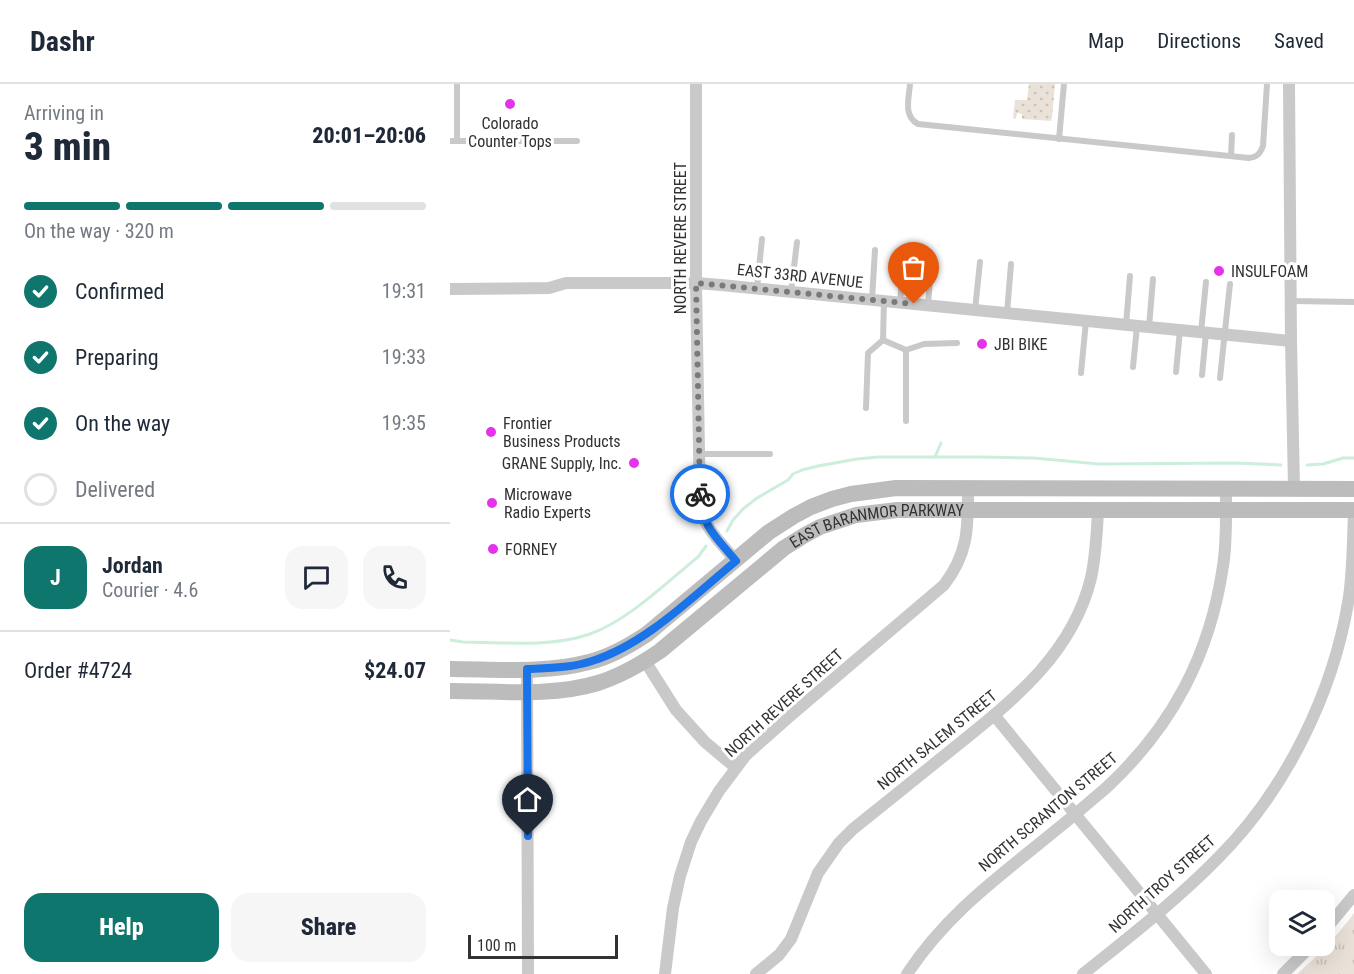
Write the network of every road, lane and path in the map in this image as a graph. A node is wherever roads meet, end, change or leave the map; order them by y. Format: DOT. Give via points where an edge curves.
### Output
graph roads {
  1 [pos="457,84"];
  2 [pos="696,84"];
  3 [pos="910,84"];
  4 [pos="1064,84"];
  5 [pos="1267,84"];
  6 [pos="1289,84"];
  7 [pos="1232,135"];
  8 [pos="1059,139"];
  9 [pos="454,141"];
  10 [pos="576,141"];
  11 [pos="1231,156"];
  12 [pos="762,239"];
  13 [pos="796,242"];
  14 [pos="875,250"];
  15 [pos="904,253"];
  16 [pos="932,256"];
  17 [pos="980,262"];
  18 [pos="1011,264"];
  19 [pos="1130,276"];
  20 [pos="1153,279"];
  21 [pos="1206,282"];
  22 [pos="696,283"];
  23 [pos="1230,284"];
  24 [pos="757,288"];
  25 [pos="450,289"];
  26 [pos="791,292"];
  27 [pos="1290,300"];
  28 [pos="878,301"];
  29 [pos="1354,302"];
  30 [pos="900,303"];
  31 [pos="928,306"];
  32 [pos="975,310"];
  33 [pos="1007,313"];
  34 [pos="1086,321"];
  35 [pos="1138,326"];
  36 [pos="1180,330"];
  37 [pos="1204,332"];
  38 [pos="1225,334"];
  39 [pos="884,340"];
  40 [pos="1290,341"];
  41 [pos="957,344"];
  42 [pos="906,350"];
  43 [pos="1132,367"];
  44 [pos="1176,372"];
  45 [pos="1081,373"];
  46 [pos="1202,375"];
  47 [pos="1220,378"];
  48 [pos="866,408"];
  49 [pos="906,421"];
  50 [pos="699,454"];
  51 [pos="770,454"];
  52 [pos="968,488"];
  53 [pos="1226,489"];
  54 [pos="1294,489"];
  55 [pos="1354,489"];
  56 [pos="968,510"];
  57 [pos="1098,510"];
  58 [pos="1226,510"];
  59 [pos="1354,510"];
  60 [pos="736,561"];
  61 [pos="645,661"];
  62 [pos="450,669"];
  63 [pos="527,669"];
  64 [pos="450,691"];
  65 [pos="528,691"];
  66 [pos="994,716"];
  67 [pos="736,768"];
  68 [pos="1075,813"];
  69 [pos="1354,896"];
  70 [pos="1157,913"];
  71 [pos="1335,918"];
  72 [pos="1301,956"];
  73 [pos="528,974"];
  74 [pos="665,974"];
  75 [pos="756,974"];
  76 [pos="907,974"];
  77 [pos="1083,974"];
  78 [pos="1206,974"];
  79 [pos="1283,974"];
  1 -- 9 [label="lane"];
  2 -- 22 [label="street, NORTH REVERE STREET"];
  3 -- 8 [label="lane" via="908,108 914,122"];
  4 -- 8 [label="lane"];
  5 -- 11 [label="lane" via="1262,151 1256,157"];
  6 -- 27 [label="street"];
  7 -- 11 [label="lane"];
  8 -- 11 [label="lane"];
  9 -- 10 [label="lane"];
  12 -- 24 [label="lane"];
  13 -- 26 [label="lane"];
  14 -- 28 [label="lane"];
  15 -- 30 [label="lane"];
  16 -- 31 [label="lane"];
  17 -- 32 [label="lane"];
  18 -- 33 [label="lane"];
  19 -- 35 [label="lane"];
  20 -- 35 [label="lane"];
  21 -- 37 [label="lane"];
  22 -- 24 [label="street, EAST 33RD AVENUE"];
  22 -- 25 [label="street, EAST 33RD AVENUE"];
  22 -- 50 [label="street, NORTH REVERE STREET"];
  23 -- 38 [label="lane"];
  24 -- 26 [label="street, EAST 33RD AVENUE"];
  26 -- 28 [label="street, EAST 33RD AVENUE"];
  27 -- 29 [label="lane"];
  27 -- 40 [label="street"];
  28 -- 30 [label="street, EAST 33RD AVENUE"];
  28 -- 39 [label="lane"];
  30 -- 31 [label="street, EAST 33RD AVENUE"];
  31 -- 32 [label="street, EAST 33RD AVENUE"];
  32 -- 33 [label="street, EAST 33RD AVENUE"];
  33 -- 34 [label="street, EAST 33RD AVENUE"];
  34 -- 35 [label="street, EAST 33RD AVENUE"];
  34 -- 45 [label="lane"];
  35 -- 36 [label="street, EAST 33RD AVENUE"];
  35 -- 43 [label="lane"];
  36 -- 37 [label="street, EAST 33RD AVENUE"];
  36 -- 44 [label="lane"];
  37 -- 38 [label="street, EAST 33RD AVENUE"];
  37 -- 46 [label="lane"];
  38 -- 40 [label="street, EAST 33RD AVENUE"];
  38 -- 47 [label="lane"];
  39 -- 42 [label="lane"];
  39 -- 48 [label="lane" via="868,353"];
  40 -- 54 [label="street"];
  41 -- 42 [label="lane" via="924,344"];
  42 -- 49 [label="lane"];
  50 -- 51 [label="lane"];
  50 -- 60 [label="street, NORTH REVERE STREET" via="703,518"];
  52 -- 53 [label="street, EAST BARANMOR PARKWAY"];
  52 -- 56 [label="street, NORTH REVERE STREET"];
  52 -- 60 [label="street, EAST BARANMOR PARKWAY" via="896,488 832,499 782,523"];
  53 -- 54 [label="street, EAST BARANMOR PARKWAY"];
  53 -- 58 [label="street, NORTH SCRANTON STREET"];
  54 -- 55 [label="street, EAST BARANMOR PARKWAY"];
  56 -- 57 [label="street, EAST BARANMOR PARKWAY"];
  56 -- 61 [label="street, EAST BARANMOR PARKWAY" via="874,512 820,527 784,549"];
  56 -- 67 [label="street, NORTH REVERE STREET" via="964,547 945,585 790,716"];
  57 -- 58 [label="street, EAST BARANMOR PARKWAY"];
  57 -- 66 [label="street, NORTH SALEM STREET" via="1090,580 1074,621 1049,662"];
  58 -- 59 [label="street, EAST BARANMOR PARKWAY"];
  58 -- 68 [label="street, NORTH SCRANTON STREET" via="1218,598 1190,678 1164,722 1132,763"];
  59 -- 70 [label="street, NORTH TROY STREET" via="1345,617 1306,733 1279,782 1240,834 1195,881"];
  60 -- 63 [label="street, EAST BARANMOR PARKWAY" via="634,643 591,662"];
  61 -- 65 [label="street, EAST BARANMOR PARKWAY" via="598,682"];
  61 -- 67 [label="street" via="676,710"];
  62 -- 63 [label="street, EAST BARANMOR PARKWAY"];
  63 -- 65 [label="street"];
  64 -- 65 [label="street, EAST BARANMOR PARKWAY"];
  65 -- 73 [label="street"];
  66 -- 68 [label="street"];
  66 -- 75 [label="street, NORTH SALEM STREET" via="839,843 818,873 791,939"];
  67 -- 74 [label="street, NORTH REVERE STREET" via="701,820 685,860 673,908"];
  68 -- 70 [label="street"];
  68 -- 76 [label="street, NORTH SCRANTON STREET" via="948,921"];
  69 -- 71 [label="street"];
  70 -- 77 [label="street, NORTH TROY STREET"];
  70 -- 78 [label="street"];
  72 -- 79 [label="street"];
}
